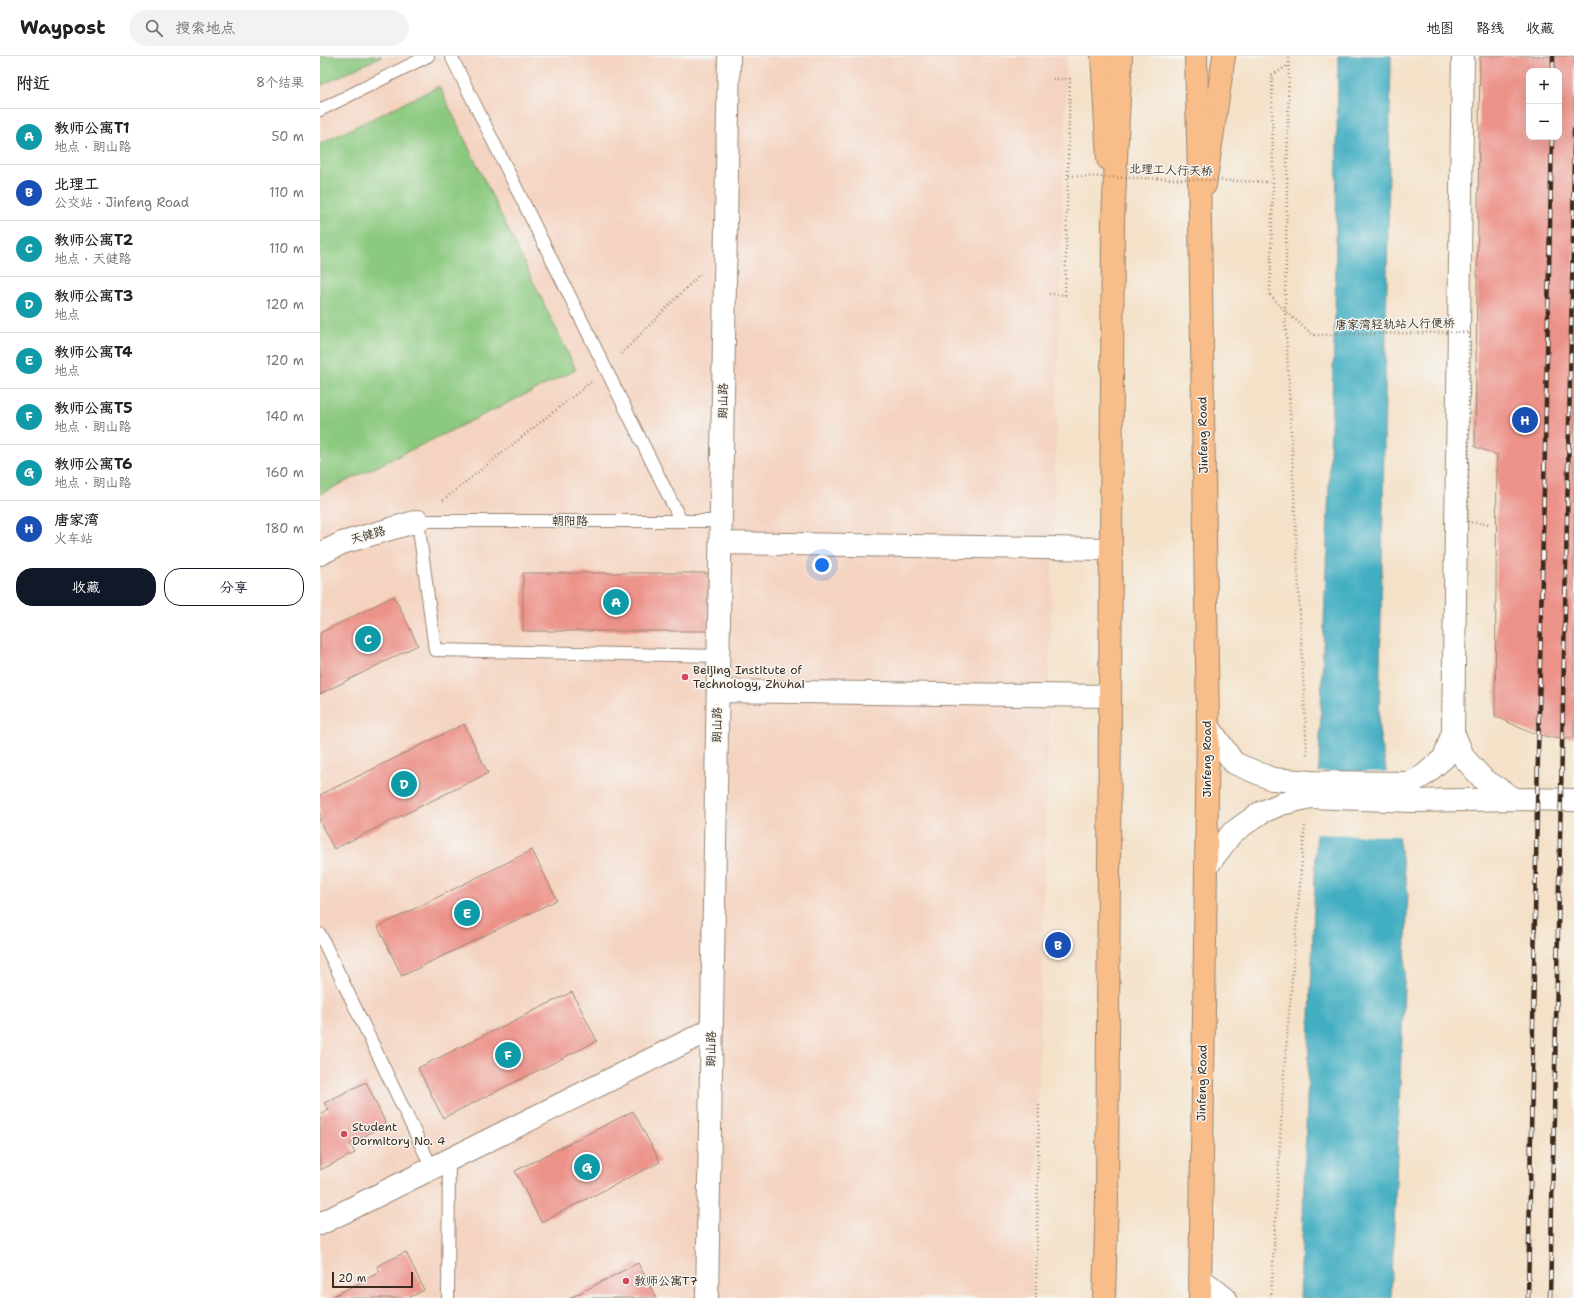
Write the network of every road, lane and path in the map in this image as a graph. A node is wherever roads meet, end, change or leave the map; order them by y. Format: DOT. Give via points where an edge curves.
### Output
graph roads {
  1 [pos="428,56"];
  2 [pos="451,56"];
  3 [pos="729,56"];
  4 [pos="1102,56"];
  5 [pos="1121,56"];
  6 [pos="1196,56"];
  7 [pos="1224,56"];
  8 [pos="1463,56"];
  9 [pos="1289,58"];
  10 [pos="1289,65"];
  11 [pos="1053,79"];
  12 [pos="320,110"];
  13 [pos="1068,176"];
  14 [pos="1273,182"];
  15 [pos="1113,220"];
  16 [pos="1200,220"];
  17 [pos="726,248"];
  18 [pos="1049,294"];
  19 [pos="1285,311"];
  20 [pos="1459,332"];
  21 [pos="606,369"];
  22 [pos="681,520"];
  23 [pos="418,521"];
  24 [pos="721,521"];
  25 [pos="1490,524"];
  26 [pos="720,543"];
  27 [pos="1111,549"];
  28 [pos="320,554"];
  29 [pos="718,656"];
  30 [pos="718,692"];
  31 [pos="1110,696"];
  32 [pos="1208,726"];
  33 [pos="1453,732"];
  34 [pos="1309,781"];
  35 [pos="1411,792"];
  36 [pos="1515,799"];
  37 [pos="1574,800"];
  38 [pos="1305,822"];
  39 [pos="1207,866"];
  40 [pos="320,934"];
  41 [pos="712,1029"];
  42 [pos="1040,1105"];
  43 [pos="440,1164"];
  44 [pos="320,1224"];
  45 [pos="1200,1288"];
  46 [pos="448,1298"];
  47 [pos="707,1298"];
  48 [pos="1036,1298"];
  49 [pos="1104,1298"];
  50 [pos="1225,1298"];
  51 [pos="1271,1298"];
  1 -- 12 [label="lane"];
  2 -- 21 [label="lane"];
  3 -- 17 [label="street, 朗山路"];
  4 -- 15 [label="main road"];
  5 -- 15 [label="main road"];
  6 -- 16 [label="main road"];
  7 -- 16 [label="main road"];
  8 -- 20 [label="street"];
  9 -- 10 [label="path"];
  10 -- 14 [label="path" via="1272,75"];
  10 -- 19 [label="path"];
  11 -- 13 [label="path" via="1070,79"];
  13 -- 14 [label="path, 北理工人行天桥, bridge"];
  13 -- 18 [label="path" via="1066,295"];
  14 -- 19 [label="path, 唐家湾轻轨站人行便桥, bridge" via="1270,295"];
  15 -- 27 [label="main road"];
  16 -- 32 [label="main road, Jinfeng Road"];
  17 -- 21 [label="path"];
  17 -- 24 [label="street, 朗山路"];
  19 -- 20 [label="path, 唐家湾轻轨站人行便桥, bridge" via="1313,335"];
  19 -- 34 [label="path"];
  20 -- 25 [label="path, 唐家湾轻轨站人行便桥, bridge" via="1469,332 1468,522"];
  20 -- 33 [label="street"];
  21 -- 22 [label="lane"];
  21 -- 23 [label="path"];
  22 -- 23 [label="lane, 朝阳路"];
  22 -- 24 [label="lane, 朝阳路"];
  23 -- 28 [label="street, 天健路" via="342,543"];
  23 -- 29 [label="lane" via="435,650"];
  24 -- 26 [label="street, 朗山路"];
  26 -- 27 [label="street"];
  26 -- 29 [label="street, 朗山路"];
  27 -- 31 [label="main road"];
  29 -- 30 [label="street, 朗山路"];
  30 -- 31 [label="street"];
  30 -- 41 [label="street, 朗山路"];
  31 -- 49 [label="main road"];
  32 -- 34 [label="street" via="1234,763 1272,780"];
  32 -- 39 [label="main road, Jinfeng Road"];
  33 -- 35 [label="street" via="1444,758 1423,776"];
  33 -- 36 [label="street" via="1464,758 1484,780"];
  34 -- 35 [label="street"];
  34 -- 39 [label="street" via="1281,804 1260,813 1232,833"];
  35 -- 36 [label="street"];
  36 -- 37 [label="street"];
  38 -- 51 [label="path" via="1284,1073"];
  39 -- 45 [label="main road, Jinfeng Road"];
  40 -- 43 [label="lane"];
  41 -- 43 [label="street"];
  41 -- 47 [label="street, 朗山路"];
  42 -- 48 [label="path"];
  43 -- 44 [label="street"];
  43 -- 46 [label="lane"];
  45 -- 50 [label="street"];
}
